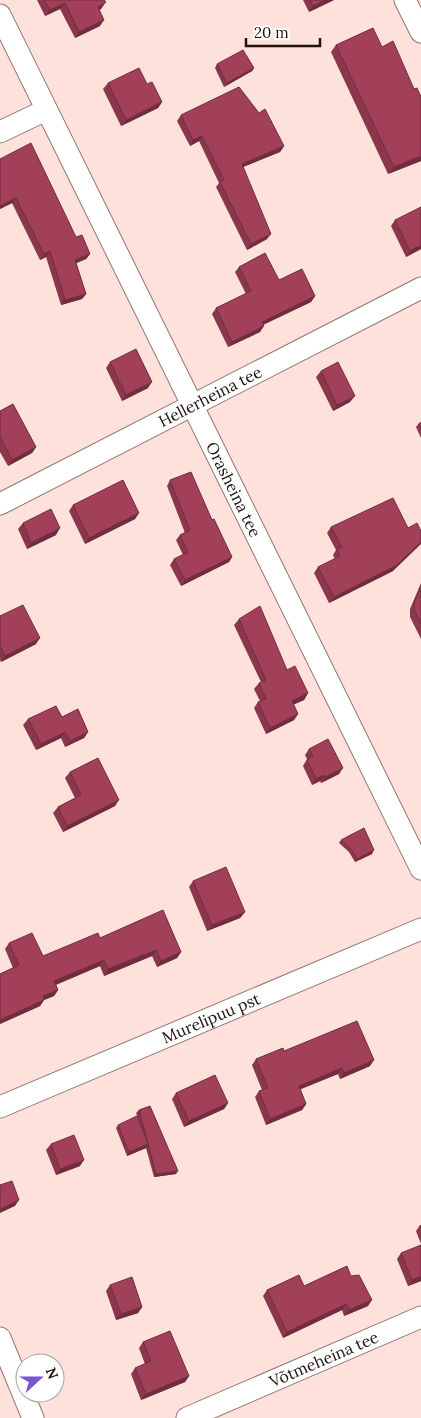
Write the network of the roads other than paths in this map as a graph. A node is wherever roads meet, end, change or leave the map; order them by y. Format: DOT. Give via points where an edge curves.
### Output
graph roads {
  1 [pos="405,0"];
  2 [pos="0,15"];
  3 [pos="421,32"];
  4 [pos="46,110"];
  5 [pos="0,132"];
  6 [pos="421,288"];
  7 [pos="193,406"];
  8 [pos="0,504"];
  9 [pos="421,869"];
  10 [pos="421,929"];
  11 [pos="0,1107"];
  12 [pos="421,1317"];
  13 [pos="0,1338"];
  14 [pos="228,1410"];
  15 [pos="33,1418"];
  16 [pos="186,1418"];
  1 -- 3 [label="street"];
  2 -- 4 [label="street, Orasheina tee"];
  4 -- 5 [label="street"];
  4 -- 7 [label="street, Orasheina tee"];
  6 -- 7 [label="street, Hellerheina tee"];
  7 -- 8 [label="street, Hellerheina tee"];
  7 -- 9 [label="street, Orasheina tee"];
  10 -- 11 [label="street, Murelipuu pst"];
  12 -- 14 [label="street, Võtmeheina tee"];
  13 -- 15 [label="street"];
  14 -- 16 [label="street, Võtmeheina tee"];
}
